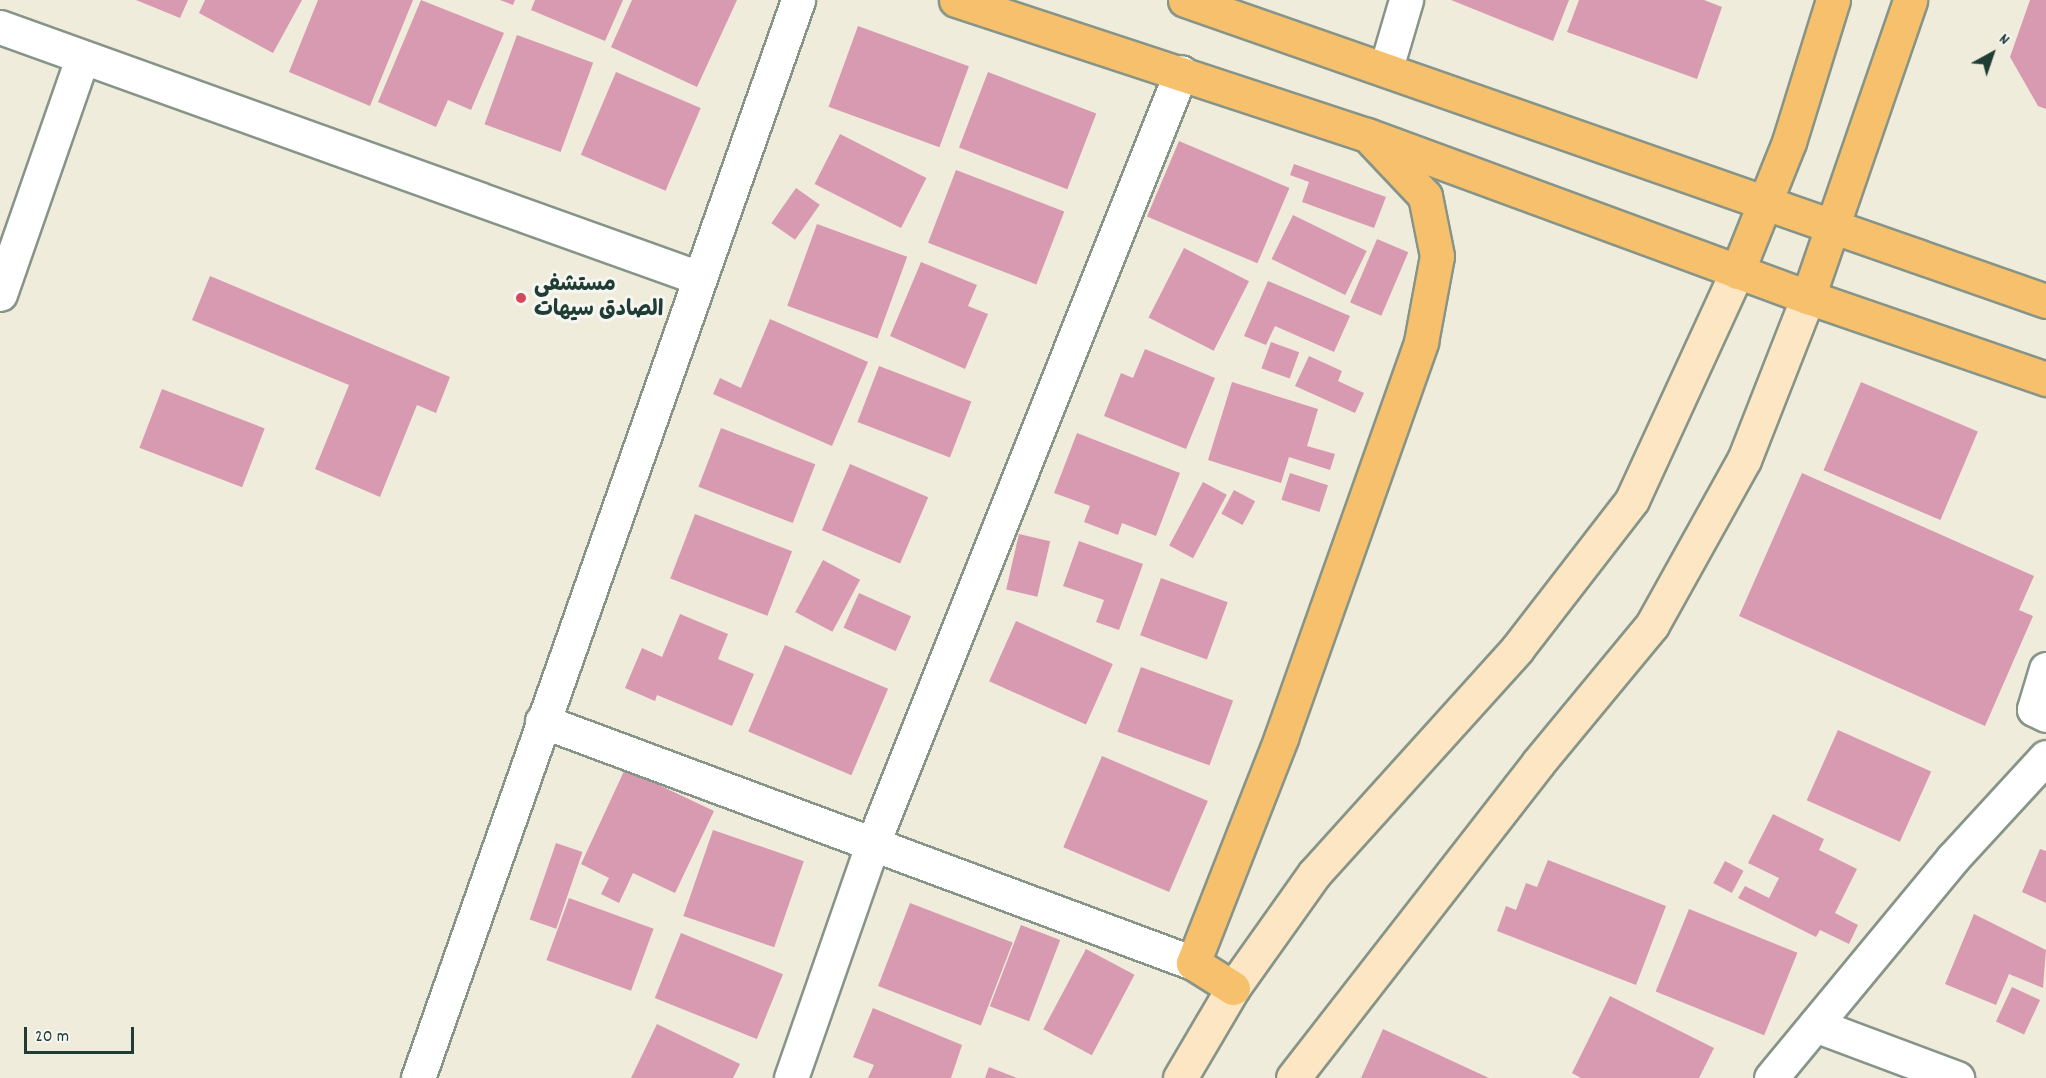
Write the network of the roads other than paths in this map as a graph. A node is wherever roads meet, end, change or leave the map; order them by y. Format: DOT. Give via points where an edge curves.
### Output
graph roads {
  1 [pos="798,0"];
  2 [pos="956,0"];
  3 [pos="1185,0"];
  4 [pos="1406,0"];
  5 [pos="1833,0"];
  6 [pos="1910,0"];
  7 [pos="0,27"];
  8 [pos="82,58"];
  9 [pos="1386,68"];
  10 [pos="1181,72"];
  11 [pos="1367,135"];
  12 [pos="1765,202"];
  13 [pos="1834,226"];
  14 [pos="1737,272"];
  15 [pos="699,278"];
  16 [pos="0,294"];
  17 [pos="1808,297"];
  18 [pos="2046,302"];
  19 [pos="2046,379"];
  20 [pos="2046,669"];
  21 [pos="2046,715"];
  22 [pos="542,721"];
  23 [pos="2046,757"];
  24 [pos="873,843"];
  25 [pos="1193,963"];
  26 [pos="1233,988"];
  27 [pos="1815,1025"];
  28 [pos="418,1078"];
  29 [pos="790,1078"];
  30 [pos="1180,1078"];
  31 [pos="1293,1078"];
  32 [pos="1771,1078"];
  33 [pos="1957,1078"];
  1 -- 15 [label="street"];
  2 -- 10 [label="main road"];
  3 -- 9 [label="main road"];
  4 -- 9 [label="street"];
  5 -- 12 [label="main road" via="1789,142"];
  6 -- 13 [label="main road"];
  7 -- 8 [label="street"];
  8 -- 15 [label="street"];
  8 -- 16 [label="street"];
  9 -- 12 [label="main road"];
  10 -- 11 [label="main road"];
  10 -- 24 [label="street"];
  11 -- 14 [label="main road"];
  11 -- 25 [label="main road" via="1425,196 1437,256 1421,342 1281,738"];
  12 -- 13 [label="main road"];
  12 -- 14 [label="main road"];
  13 -- 17 [label="main road"];
  13 -- 18 [label="main road"];
  14 -- 17 [label="main road"];
  14 -- 26 [label="street" via="1632,500 1517,649 1314,874"];
  15 -- 22 [label="street"];
  17 -- 19 [label="main road"];
  17 -- 31 [label="street" via="1744,460 1652,625 1538,763"];
  20 -- 21 [label="street" via="2034,709"];
  22 -- 24 [label="street"];
  22 -- 28 [label="street"];
  23 -- 27 [label="street" via="1953,858"];
  24 -- 25 [label="street"];
  24 -- 29 [label="street"];
  25 -- 26 [label="main road"];
  26 -- 30 [label="street"];
  27 -- 32 [label="street"];
  27 -- 33 [label="street"];
}
